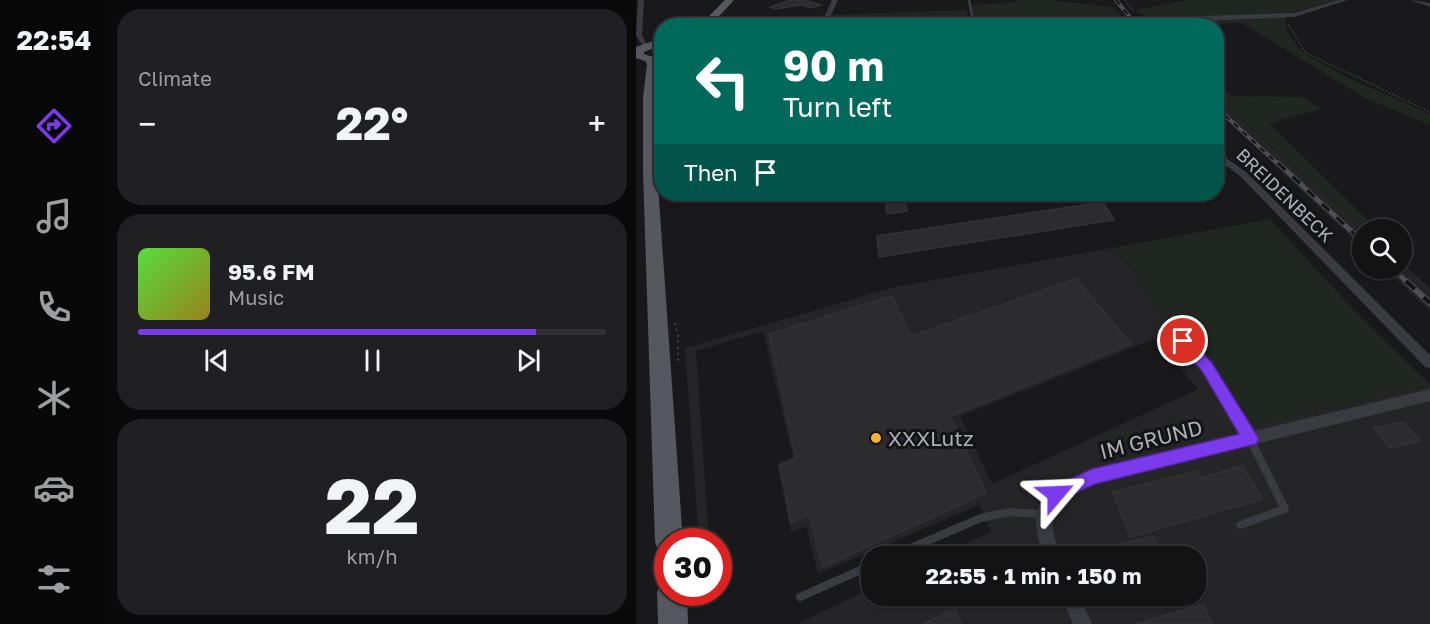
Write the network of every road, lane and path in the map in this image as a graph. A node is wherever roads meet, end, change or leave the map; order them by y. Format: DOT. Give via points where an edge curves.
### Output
graph roads {
  1 [pos="641,0"];
  2 [pos="730,0"];
  3 [pos="836,0"];
  4 [pos="969,0"];
  5 [pos="1125,0"];
  6 [pos="1345,0"];
  7 [pos="1416,0"];
  8 [pos="1430,5"];
  9 [pos="1288,15"];
  10 [pos="711,18"];
  11 [pos="827,18"];
  12 [pos="972,18"];
  13 [pos="1141,18"];
  14 [pos="1201,18"];
  15 [pos="639,30"];
  16 [pos="654,40"];
  17 [pos="644,54"];
  18 [pos="654,77"];
  19 [pos="651,82"];
  20 [pos="1430,112"];
  21 [pos="1224,159"];
  22 [pos="1183,341"];
  23 [pos="1430,363"];
  24 [pos="1430,395"];
  25 [pos="1251,439"];
  26 [pos="1044,514"];
  27 [pos="1240,525"];
  28 [pos="668,528"];
  29 [pos="915,546"];
  30 [pos="1049,546"];
  31 [pos="861,570"];
  32 [pos="800,597"];
  33 [pos="672,606"];
  34 [pos="1075,606"];
  35 [pos="673,624"];
  36 [pos="1083,624"];
  1 -- 15 [label="street"];
  2 -- 10 [label="main road"];
  3 -- 11 [label="street"];
  4 -- 12 [label="lane"];
  5 -- 13 [label="path"];
  6 -- 9 [label="street"];
  7 -- 8 [label="street"];
  9 -- 14 [label="street"];
  9 -- 20 [label="path" via="1291,31 1306,52"];
  15 -- 16 [label="street" via="644,38"];
  15 -- 17 [label="street"];
  17 -- 19 [label="main road" via="653,64"];
  18 -- 19 [label="main road"];
  19 -- 28 [label="main road" via="650,171"];
  21 -- 23 [label="street, BREIDENBECK"];
  22 -- 25 [label="lane" via="1207,367"];
  24 -- 25 [label="street, IM GRUND"];
  25 -- 26 [label="street, IM GRUND" via="1092,477 1056,494"];
  25 -- 27 [label="lane" via="1285,509"];
  26 -- 29 [label="lane" via="1009,512 981,518"];
  26 -- 30 [label="street"];
  31 -- 32 [label="lane"];
  33 -- 35 [label="main road"];
  34 -- 36 [label="street"];
}
